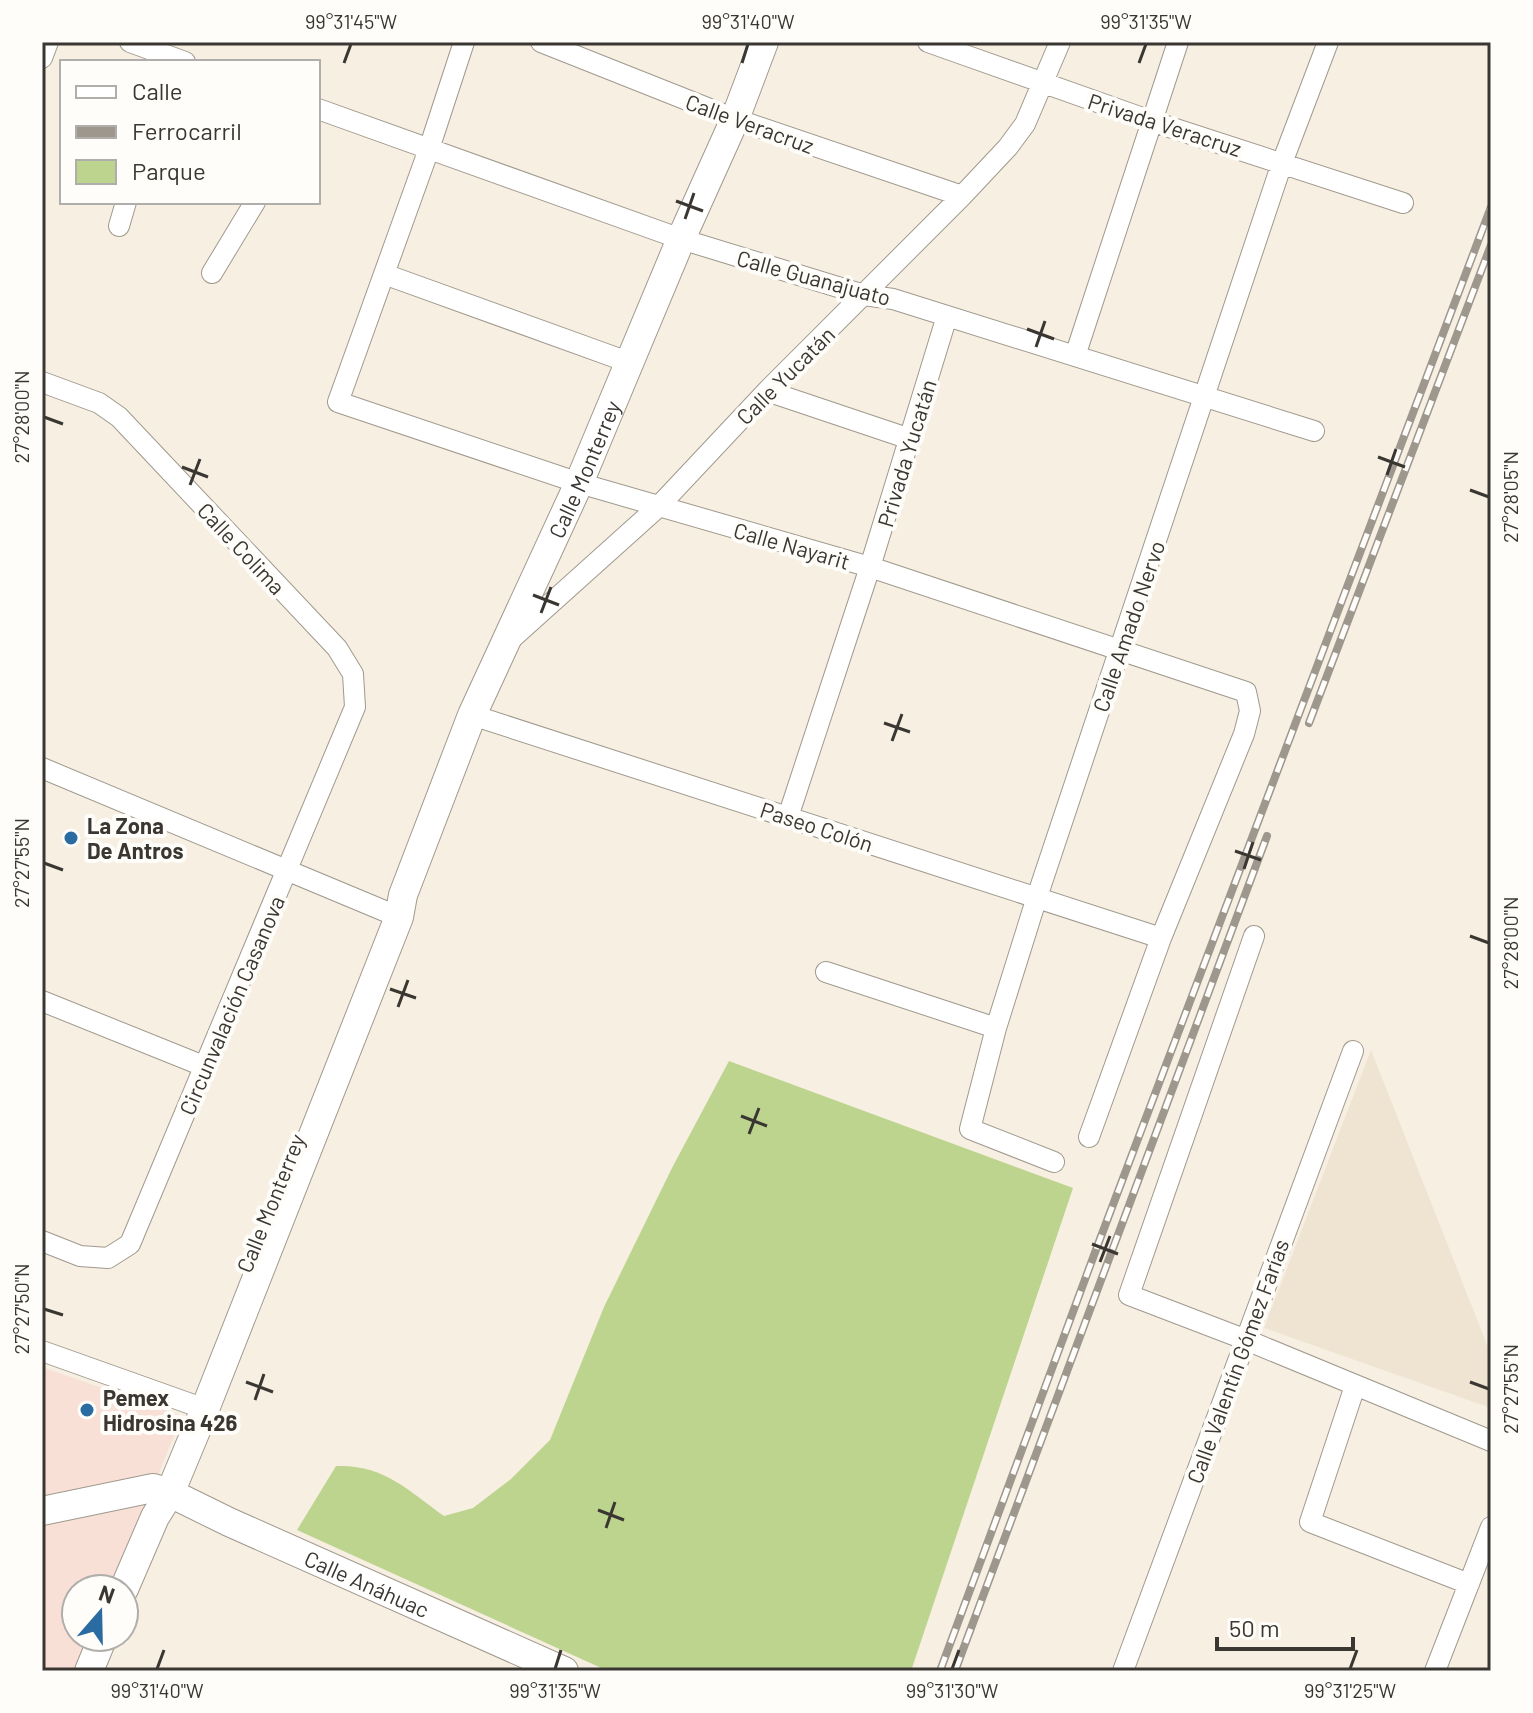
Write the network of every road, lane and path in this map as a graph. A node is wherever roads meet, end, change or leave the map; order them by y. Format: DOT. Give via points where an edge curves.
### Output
graph roads {
  1 [pos="48,42"];
  2 [pos="130,42"];
  3 [pos="464,42"];
  4 [pos="541,42"];
  5 [pos="764,42"];
  6 [pos="928,42"];
  7 [pos="1060,42"];
  8 [pos="1178,42"];
  9 [pos="1328,42"];
  10 [pos="175,56"];
  11 [pos="42,58"];
  12 [pos="1044,83"];
  13 [pos="320,110"];
  14 [pos="735,119"];
  15 [pos="1151,121"];
  16 [pos="429,149"];
  17 [pos="1282,163"];
  18 [pos="962,196"];
  19 [pos="1403,203"];
  20 [pos="125,204"];
  21 [pos="254,204"];
  22 [pos="119,226"];
  23 [pos="681,239"];
  24 [pos="212,273"];
  25 [pos="384,274"];
  26 [pos="864,295"];
  27 [pos="947,316"];
  28 [pos="1075,356"];
  29 [pos="628,362"];
  30 [pos="42,382"];
  31 [pos="767,391"];
  32 [pos="1205,397"];
  33 [pos="1314,431"];
  34 [pos="910,439"];
  35 [pos="579,483"];
  36 [pos="658,507"];
  37 [pos="870,567"];
  38 [pos="505,645"];
  39 [pos="1121,648"];
  40 [pos="353,674"];
  41 [pos="472,715"];
  42 [pos="42,768"];
  43 [pos="788,817"];
  44 [pos="288,869"];
  45 [pos="1037,897"];
  46 [pos="397,908"];
  47 [pos="1254,936"];
  48 [pos="1161,938"];
  49 [pos="826,972"];
  50 [pos="42,1001"];
  51 [pos="996,1028"];
  52 [pos="1353,1051"];
  53 [pos="206,1067"];
  54 [pos="1089,1137"];
  55 [pos="1054,1162"];
  56 [pos="42,1241"];
  57 [pos="1244,1339"];
  58 [pos="42,1351"];
  59 [pos="1355,1386"];
  60 [pos="197,1406"];
  61 [pos="1491,1441"];
  62 [pos="159,1499"];
  63 [pos="42,1511"];
  64 [pos="1491,1527"];
  65 [pos="130,1573"];
  66 [pos="1469,1584"];
  67 [pos="564,1671"];
  68 [pos="1123,1671"];
  69 [pos="1435,1671"];
  1 -- 11 [label="street"];
  2 -- 10 [label="street"];
  3 -- 16 [label="street"];
  4 -- 14 [label="street, Calle Veracruz"];
  5 -- 14 [label="street, Calle Monterrey"];
  6 -- 12 [label="street, Privada Veracruz"];
  7 -- 12 [label="street, Calle Yucatán"];
  8 -- 15 [label="street"];
  9 -- 17 [label="street, Calle Amado Nervo"];
  12 -- 15 [label="street, Privada Veracruz"];
  12 -- 18 [label="street, Calle Yucatán" via="1025,124"];
  13 -- 16 [label="street, Calle Guanajuato"];
  14 -- 18 [label="street, Calle Veracruz"];
  14 -- 23 [label="street, Calle Monterrey"];
  15 -- 17 [label="street, Privada Veracruz"];
  15 -- 28 [label="street"];
  16 -- 23 [label="street, Calle Guanajuato"];
  16 -- 25 [label="street"];
  17 -- 19 [label="street, Privada Veracruz"];
  17 -- 32 [label="street, Calle Amado Nervo"];
  18 -- 26 [label="street, Calle Yucatán"];
  20 -- 22 [label="street"];
  21 -- 24 [label="street"];
  23 -- 26 [label="street, Calle Guanajuato"];
  23 -- 29 [label="street, Calle Monterrey"];
  25 -- 29 [label="street"];
  25 -- 35 [label="street, Calle Nayarit" via="338,402"];
  26 -- 27 [label="street, Calle Guanajuato"];
  26 -- 31 [label="street, Calle Yucatán"];
  27 -- 28 [label="street, Calle Guanajuato"];
  27 -- 34 [label="street, Privada Yucatán"];
  28 -- 32 [label="street, Calle Guanajuato"];
  29 -- 35 [label="street, Calle Monterrey"];
  30 -- 40 [label="street, Calle Colima" via="99,403 119,417 337,648"];
  31 -- 34 [label="street"];
  31 -- 36 [label="street, Calle Yucatán"];
  32 -- 33 [label="street, Calle Guanajuato"];
  32 -- 39 [label="street, Calle Amado Nervo"];
  34 -- 37 [label="street, Privada Yucatán"];
  35 -- 36 [label="street, Calle Nayarit"];
  35 -- 38 [label="street, Calle Monterrey"];
  36 -- 37 [label="street, Calle Nayarit"];
  36 -- 38 [label="street, Calle Yucatán"];
  37 -- 39 [label="street, Calle Nayarit"];
  37 -- 43 [label="street, Privada Yucatán"];
  38 -- 41 [label="street, Calle Monterrey"];
  39 -- 45 [label="street, Calle Amado Nervo"];
  39 -- 48 [label="street, Calle Nayarit" via="1246,692 1250,711"];
  40 -- 44 [label="street, Circunvalación Casanova" via="355,707"];
  41 -- 43 [label="street, Paseo Colón"];
  41 -- 46 [label="street, Calle Monterrey"];
  42 -- 44 [label="street"];
  43 -- 45 [label="street, Paseo Colón"];
  44 -- 46 [label="street"];
  44 -- 53 [label="street, Circunvalación Casanova"];
  45 -- 48 [label="street, Paseo Colón"];
  45 -- 51 [label="street, Calle Amado Nervo"];
  46 -- 60 [label="street, Calle Monterrey"];
  47 -- 57 [label="street" via="1129,1295"];
  48 -- 54 [label="street"];
  49 -- 51 [label="street"];
  50 -- 53 [label="street"];
  51 -- 55 [label="street, Calle Amado Nervo" via="970,1129"];
  52 -- 57 [label="street, Calle Valentín Gómez Farías"];
  53 -- 56 [label="street, Circunvalación Casanova" via="130,1244 108,1258 80,1256"];
  57 -- 59 [label="street"];
  57 -- 68 [label="street, Calle Valentín Gómez Farías"];
  58 -- 60 [label="street"];
  59 -- 61 [label="street"];
  59 -- 66 [label="street" via="1310,1522"];
  60 -- 62 [label="street, Calle Monterrey"];
  62 -- 63 [label="street"];
  62 -- 65 [label="street, Calle Monterrey"];
  62 -- 67 [label="street, Calle Anáhuac" via="243,1529"];
  64 -- 66 [label="street"];
  66 -- 69 [label="street"];
}
